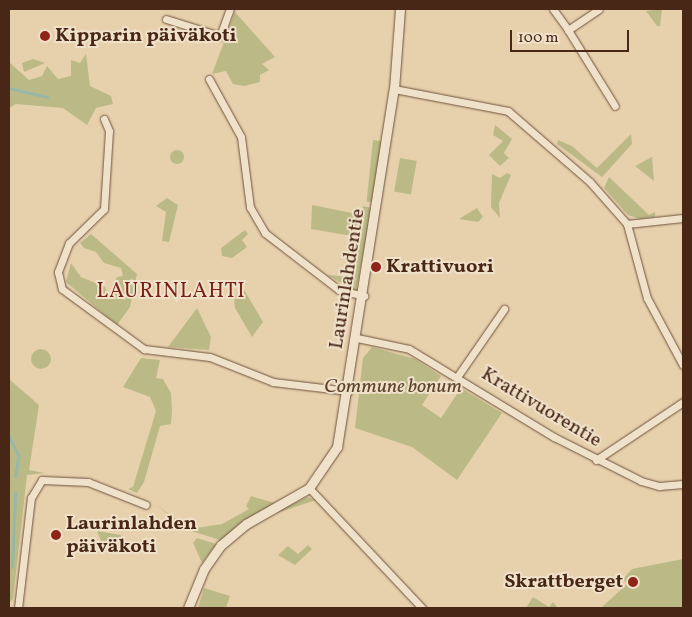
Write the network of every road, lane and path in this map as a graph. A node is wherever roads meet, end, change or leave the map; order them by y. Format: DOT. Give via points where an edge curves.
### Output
graph roads {
  1 [pos="230,9"];
  2 [pos="400,9"];
  3 [pos="553,9"];
  4 [pos="599,9"];
  5 [pos="166,19"];
  6 [pos="568,30"];
  7 [pos="209,79"];
  8 [pos="394,89"];
  9 [pos="615,106"];
  10 [pos="104,118"];
  11 [pos="683,218"];
  12 [pos="627,224"];
  13 [pos="364,296"];
  14 [pos="504,309"];
  15 [pos="357,338"];
  16 [pos="683,365"];
  17 [pos="457,377"];
  18 [pos="348,391"];
  19 [pos="683,402"];
  20 [pos="596,460"];
  21 [pos="683,484"];
  22 [pos="309,488"];
  23 [pos="146,505"];
  24 [pos="18,608"];
  25 [pos="188,608"];
  26 [pos="422,608"];
  1 -- 5 [label="street" via="220,36"];
  2 -- 8 [label="street, Laurinlahdentie"];
  3 -- 6 [label="street"];
  4 -- 6 [label="street"];
  6 -- 9 [label="street"];
  7 -- 13 [label="street" via="241,137 250,207 265,233 340,290"];
  8 -- 12 [label="street" via="500,107 515,114 596,188"];
  8 -- 13 [label="street, Laurinlahdentie"];
  10 -- 18 [label="street" via="109,131 104,209 69,243 58,272 58,285 144,349 210,357 273,382"];
  11 -- 12 [label="street"];
  12 -- 16 [label="street" via="647,298"];
  13 -- 15 [label="street, Laurinlahdentie"];
  14 -- 17 [label="street"];
  15 -- 17 [label="street, Krattivuorentie" via="408,349"];
  15 -- 18 [label="street, Laurinlahdentie"];
  17 -- 20 [label="street, Krattivuorentie"];
  18 -- 22 [label="street, Laurinlahdentie" via="337,447"];
  19 -- 20 [label="street"];
  20 -- 21 [label="street, Krattivuorentie" via="647,483"];
  22 -- 25 [label="street, Laurinlahdentie" via="246,524 221,545 204,569"];
  22 -- 26 [label="street"];
  23 -- 24 [label="street" via="88,482 42,480 30,498"];
}
